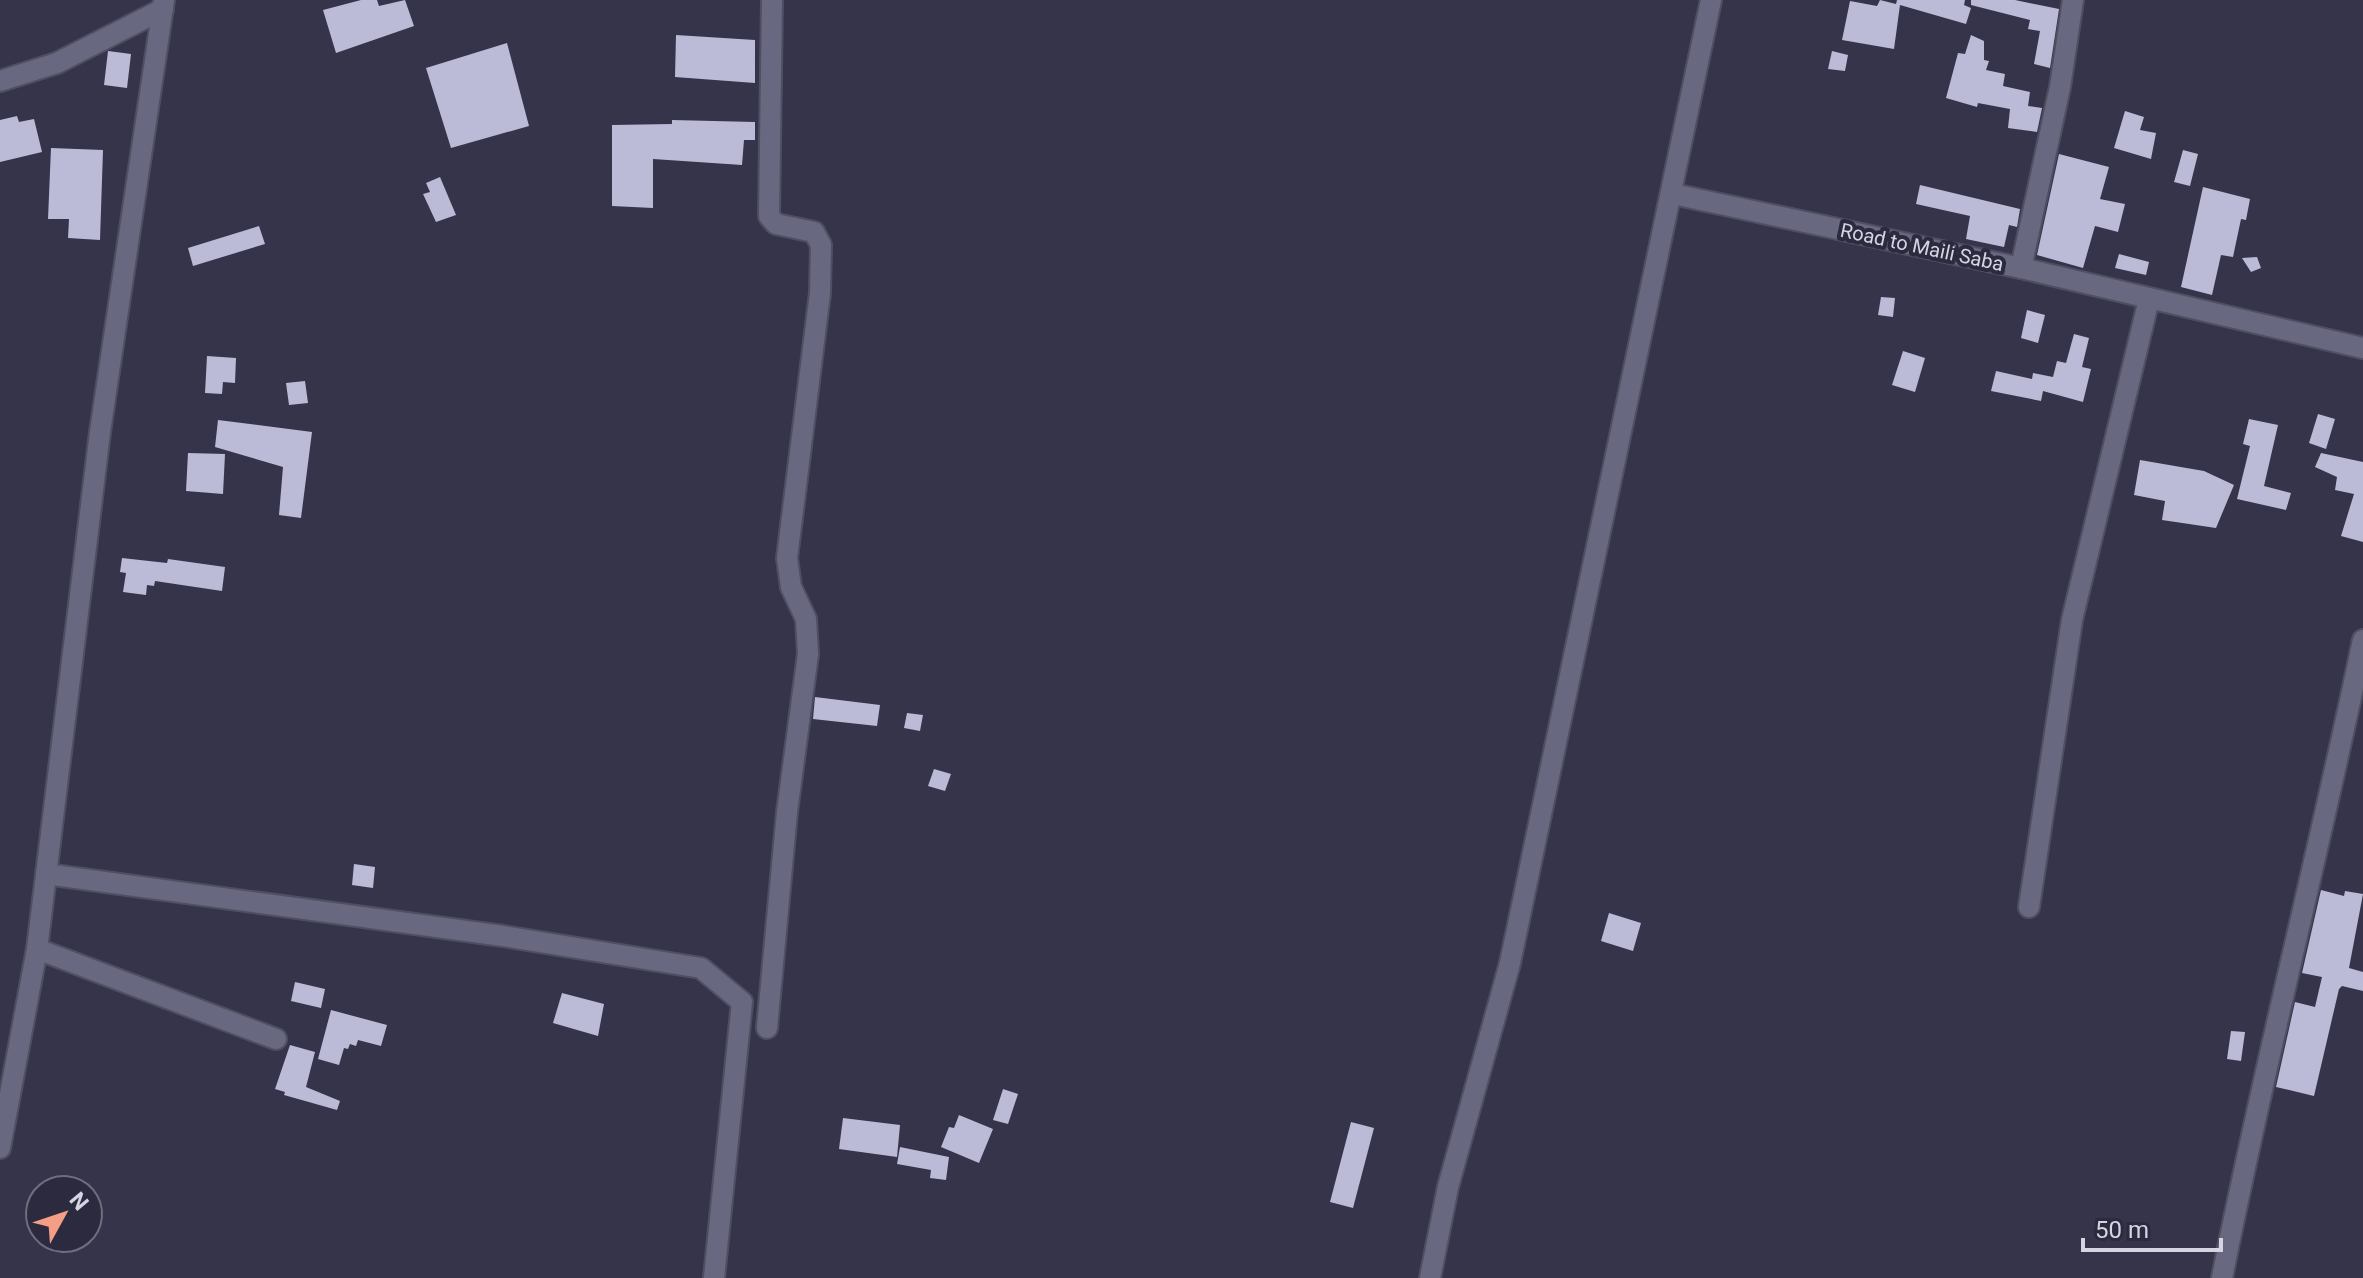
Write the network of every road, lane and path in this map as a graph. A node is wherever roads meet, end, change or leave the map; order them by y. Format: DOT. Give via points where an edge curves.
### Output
graph roads {
  1 [pos="772,0"];
  2 [pos="1711,0"];
  3 [pos="2073,0"];
  4 [pos="163,5"];
  5 [pos="0,81"];
  6 [pos="1673,194"];
  7 [pos="2021,268"];
  8 [pos="2149,299"];
  9 [pos="2363,348"];
  10 [pos="2363,640"];
  11 [pos="46,874"];
  12 [pos="2029,907"];
  13 [pos="37,949"];
  14 [pos="767,1028"];
  15 [pos="276,1039"];
  16 [pos="0,1148"];
  17 [pos="714,1278"];
  18 [pos="1430,1278"];
  19 [pos="2222,1278"];
  1 -- 14 [label="street" via="769,216 776,224 814,232 821,245 787,558 791,587 806,619 808,654"];
  2 -- 6 [label="street"];
  3 -- 7 [label="street"];
  4 -- 5 [label="street" via="57,63"];
  4 -- 11 [label="street" via="100,432"];
  6 -- 7 [label="street, Road to Maili Saba"];
  6 -- 18 [label="street" via="1510,963 1448,1187"];
  7 -- 8 [label="street, Road to Maili Saba"];
  8 -- 9 [label="street, Road to Maili Saba"];
  8 -- 12 [label="street" via="2072,620"];
  10 -- 19 [label="street"];
  11 -- 13 [label="street"];
  11 -- 17 [label="street" via="701,968 742,1002"];
  13 -- 15 [label="street"];
  13 -- 16 [label="street"];
}
